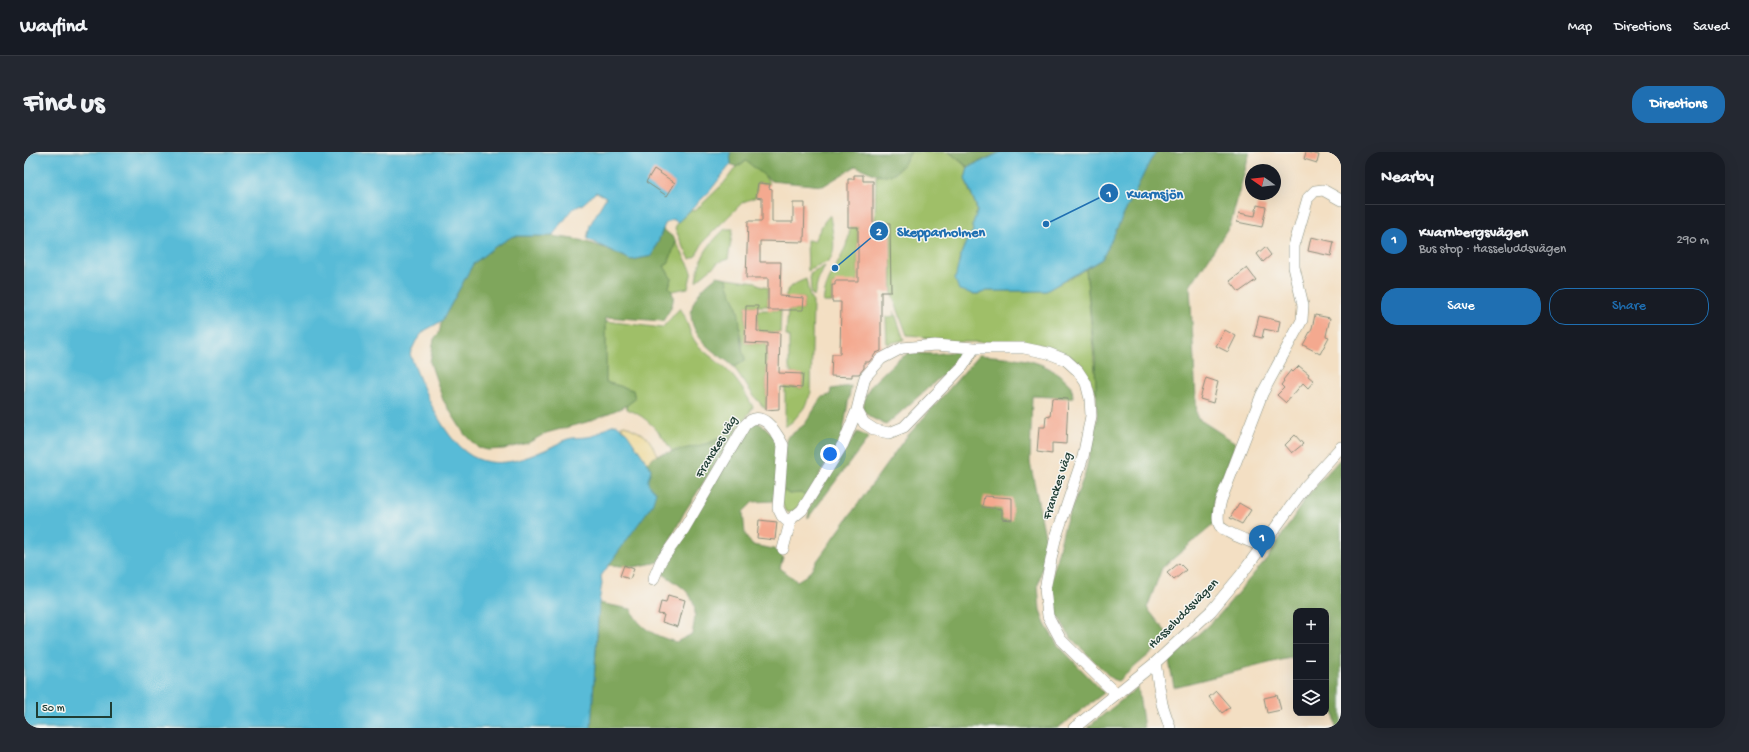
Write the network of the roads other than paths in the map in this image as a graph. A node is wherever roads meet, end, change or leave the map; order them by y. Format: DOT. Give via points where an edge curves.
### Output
graph roads {
  1 [pos="1341,200"];
  2 [pos="974,348"];
  3 [pos="857,410"];
  4 [pos="1341,447"];
  5 [pos="791,519"];
  6 [pos="1261,546"];
  7 [pos="783,549"];
  8 [pos="654,580"];
  9 [pos="1155,663"];
  10 [pos="1116,694"];
  11 [pos="1074,728"];
  12 [pos="1170,728"];
  1 -- 6 [label="street" via="1323,190 1315,191 1308,198 1294,246 1294,267 1303,306 1302,320 1262,394 1220,500 1220,525 1226,531"];
  2 -- 3 [label="street, Franckes väg" via="935,345 902,348 881,359 865,377"];
  2 -- 3 [label="street" via="963,366 904,427 889,433 875,430 864,423"];
  2 -- 10 [label="street, Franckes väg" via="1024,348 1048,353 1066,360 1086,383 1091,416 1083,457 1055,540 1045,589 1048,616 1061,640"];
  3 -- 5 [label="street, Franckes väg" via="843,444 802,510"];
  4 -- 6 [label="street, Hasseluddsvägen" via="1305,487"];
  5 -- 7 [label="street"];
  5 -- 8 [label="street, Franckes väg" via="786,520 778,508 783,445 762,418 750,419 684,529 666,554"];
  6 -- 9 [label="street, Hasseluddsvägen" via="1211,610"];
  9 -- 10 [label="street, Hasseluddsvägen"];
  9 -- 12 [label="street" via="1162,704"];
  10 -- 11 [label="street, Hasseluddsvägen"];
}
